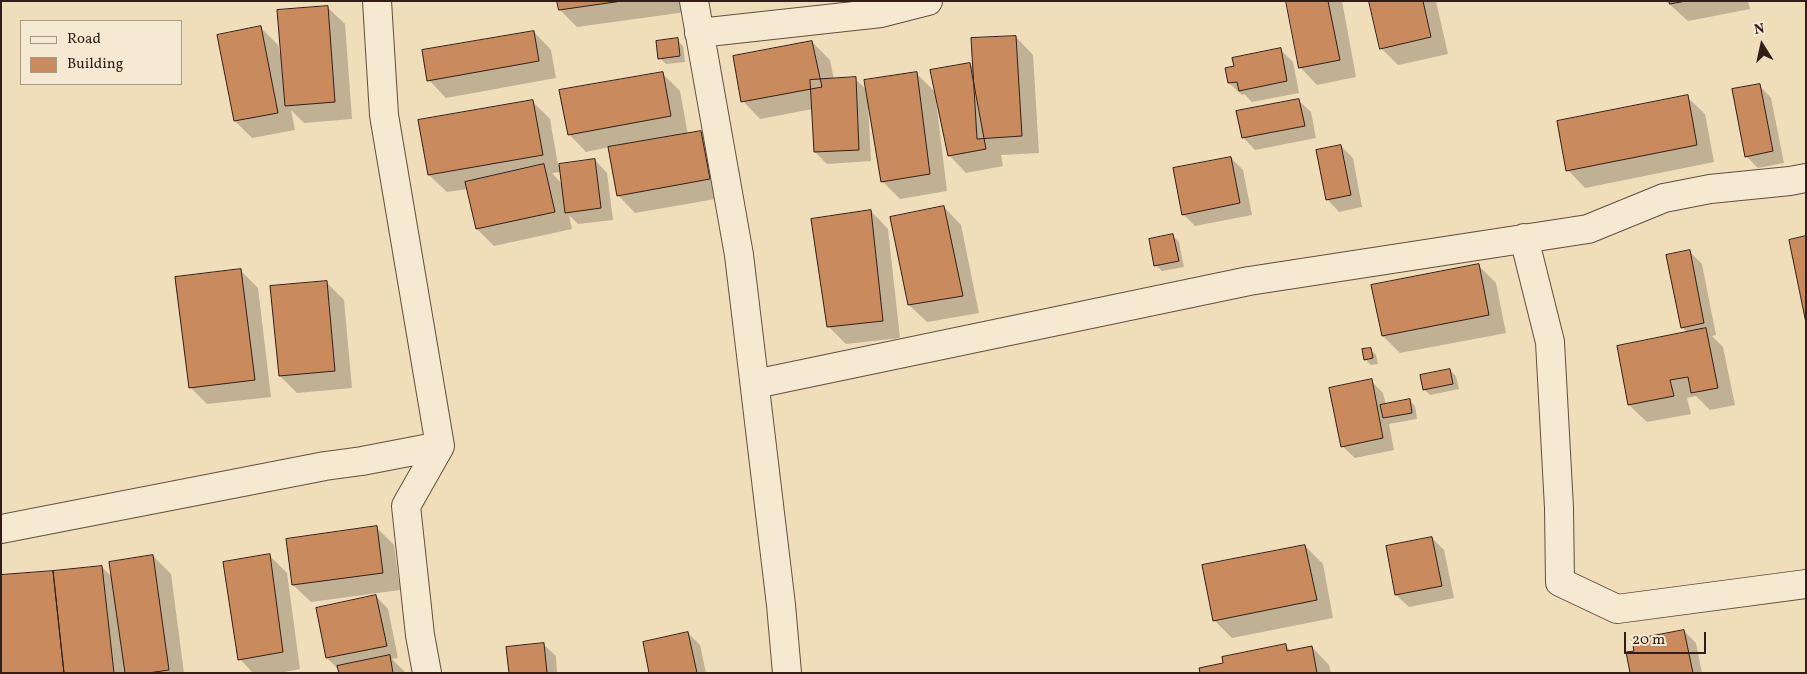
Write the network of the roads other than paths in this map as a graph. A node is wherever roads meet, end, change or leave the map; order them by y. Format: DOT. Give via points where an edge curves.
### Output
graph roads {
  1 [pos="378,1"];
  2 [pos="694,1"];
  3 [pos="928,1"];
  4 [pos="699,33"];
  5 [pos="1806,178"];
  6 [pos="1524,238"];
  7 [pos="755,384"];
  8 [pos="440,446"];
  9 [pos="1,529"];
  10 [pos="1806,584"];
  11 [pos="427,673"];
  12 [pos="787,673"];
  1 -- 8 [label="street" via="384,115"];
  2 -- 4 [label="street"];
  3 -- 4 [label="street" via="881,13"];
  4 -- 7 [label="street" via="739,255"];
  5 -- 6 [label="street" via="1664,198 1588,229"];
  6 -- 7 [label="street" via="1249,281"];
  6 -- 10 [label="street" via="1550,342 1560,582 1617,609"];
  7 -- 12 [label="street"];
  8 -- 9 [label="street"];
  8 -- 11 [label="street" via="406,506"];
}
